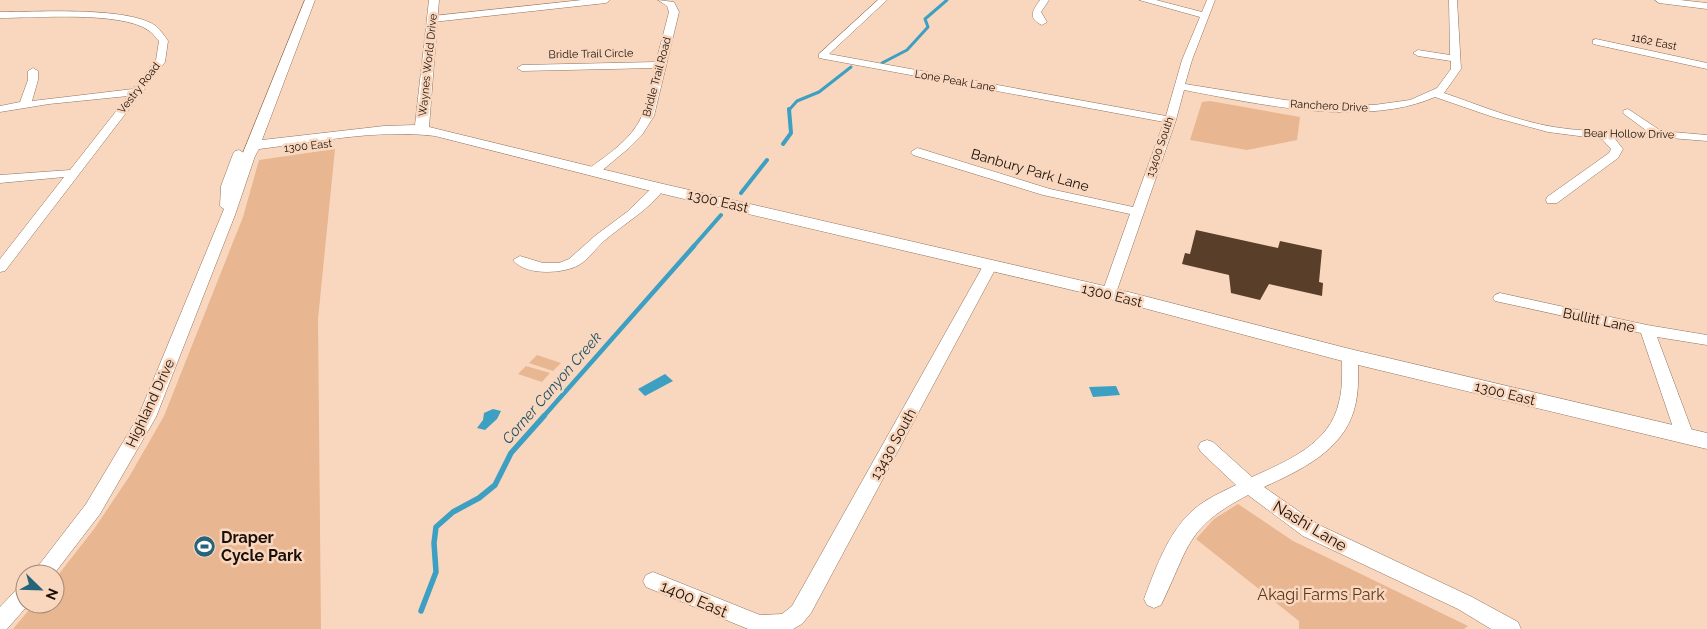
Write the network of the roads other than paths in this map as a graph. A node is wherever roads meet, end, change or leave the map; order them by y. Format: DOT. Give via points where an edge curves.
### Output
graph roads {
  1 [pos="310,0"];
  2 [pos="434,0"];
  3 [pos="606,0"];
  4 [pos="662,0"];
  5 [pos="883,0"];
  6 [pos="1045,0"];
  7 [pos="1143,0"];
  8 [pos="1211,0"];
  9 [pos="1454,0"];
  10 [pos="1659,0"];
  11 [pos="1707,6"];
  12 [pos="0,15"];
  13 [pos="1204,16"];
  14 [pos="433,19"];
  15 [pos="1042,22"];
  16 [pos="1596,42"];
  17 [pos="1418,53"];
  18 [pos="1456,59"];
  19 [pos="661,65"];
  20 [pos="1707,66"];
  21 [pos="522,68"];
  22 [pos="33,71"];
  23 [pos="1180,86"];
  24 [pos="135,92"];
  25 [pos="1436,94"];
  26 [pos="272,96"];
  27 [pos="25,105"];
  28 [pos="0,109"];
  29 [pos="1628,112"];
  30 [pos="1170,120"];
  31 [pos="421,130"];
  32 [pos="1658,134"];
  33 [pos="330,136"];
  34 [pos="1606,136"];
  35 [pos="403,138"];
  36 [pos="1707,138"];
  37 [pos="247,150"];
  38 [pos="516,151"];
  39 [pos="916,152"];
  40 [pos="596,170"];
  41 [pos="73,173"];
  42 [pos="0,179"];
  43 [pos="660,188"];
  44 [pos="1552,200"];
  45 [pos="1137,212"];
  46 [pos="520,260"];
  47 [pos="990,266"];
  48 [pos="0,268"];
  49 [pos="1109,293"];
  50 [pos="1500,298"];
  51 [pos="1647,330"];
  52 [pos="1707,340"];
  53 [pos="1350,356"];
  54 [pos="1685,436"];
  55 [pos="1707,441"];
  56 [pos="1207,447"];
  57 [pos="1249,486"];
  58 [pos="50,564"];
  59 [pos="653,581"];
  60 [pos="1154,599"];
  61 [pos="15,605"];
  62 [pos="793,620"];
  63 [pos="0,622"];
  64 [pos="1510,629"];
  1 -- 26 [label="main road, Highland Drive"];
  2 -- 14 [label="main road, Waynes World Drive"];
  3 -- 14 [label="street"];
  4 -- 19 [label="street, Bridle Trail Road" via="674,9"];
  5 -- 30 [label="street, Lone Peak Lane" via="822,56"];
  6 -- 15 [label="street" via="1036,12"];
  7 -- 13 [label="street"];
  8 -- 13 [label="street, 13400 South"];
  9 -- 18 [label="street, Ranchero Drive"];
  10 -- 11 [label="street"];
  12 -- 24 [label="street, Vestry Road" via="104,16 154,29 163,37 164,54"];
  13 -- 23 [label="street, 13400 South"];
  14 -- 31 [label="main road, Waynes World Drive"];
  16 -- 20 [label="street, 1162 East"];
  17 -- 18 [label="street"];
  18 -- 25 [label="street, Ranchero Drive" via="1455,76"];
  19 -- 21 [label="street, Bridle Trail Circle"];
  19 -- 40 [label="street, Bridle Trail Road" via="648,116 641,129"];
  22 -- 27 [label="street"];
  23 -- 25 [label="street, Ranchero Drive" via="1299,106 1339,109 1393,106"];
  23 -- 30 [label="street, 13400 South"];
  24 -- 27 [label="street"];
  24 -- 41 [label="street, Vestry Road"];
  25 -- 34 [label="street, Bear Hollow Drive" via="1533,126"];
  26 -- 33 [label="main road" via="274,106 268,130 271,136"];
  26 -- 37 [label="main road, Highland Drive" via="255,115"];
  27 -- 28 [label="street"];
  29 -- 32 [label="street"];
  30 -- 45 [label="street, 13400 South"];
  31 -- 33 [label="main road, 1300 East"];
  31 -- 35 [label="main road"];
  31 -- 38 [label="main road, 1300 East"];
  32 -- 34 [label="street, Bear Hollow Drive"];
  32 -- 36 [label="street, Bear Hollow Drive"];
  33 -- 37 [label="main road, 1300 East"];
  34 -- 44 [label="street" via="1617,149 1614,155"];
  35 -- 37 [label="main road, 1300 East"];
  35 -- 38 [label="main road, 1300 East"];
  37 -- 58 [label="street, Highland Drive" via="227,186 225,202 228,215 147,417 93,509"];
  38 -- 40 [label="main road, 1300 East"];
  39 -- 45 [label="street, Banbury Park Lane" via="1047,192"];
  40 -- 43 [label="main road, 1300 East"];
  41 -- 42 [label="street"];
  41 -- 48 [label="street, Vestry Road"];
  43 -- 46 [label="street" via="631,216 602,236 581,258 553,268 533,266"];
  43 -- 47 [label="main road, 1300 East"];
  45 -- 49 [label="street, 13400 South"];
  47 -- 49 [label="main road, 1300 East"];
  47 -- 62 [label="street, 13430 South" via="804,607"];
  49 -- 53 [label="main road, 1300 East"];
  50 -- 51 [label="street, Bullitt Lane"];
  51 -- 52 [label="street"];
  51 -- 54 [label="street, Bullitt Lane"];
  53 -- 54 [label="main road, 1300 East"];
  53 -- 57 [label="street" via="1346,410 1330,437 1304,460"];
  54 -- 55 [label="main road, 1300 East"];
  56 -- 57 [label="street, Nashi Lane"];
  57 -- 60 [label="street" via="1209,508 1192,524 1174,552"];
  57 -- 64 [label="street, Nashi Lane" via="1310,530 1465,603"];
  59 -- 62 [label="street, 1400 East" via="759,624 771,626"];
  61 -- 63 [label="street"];
}
